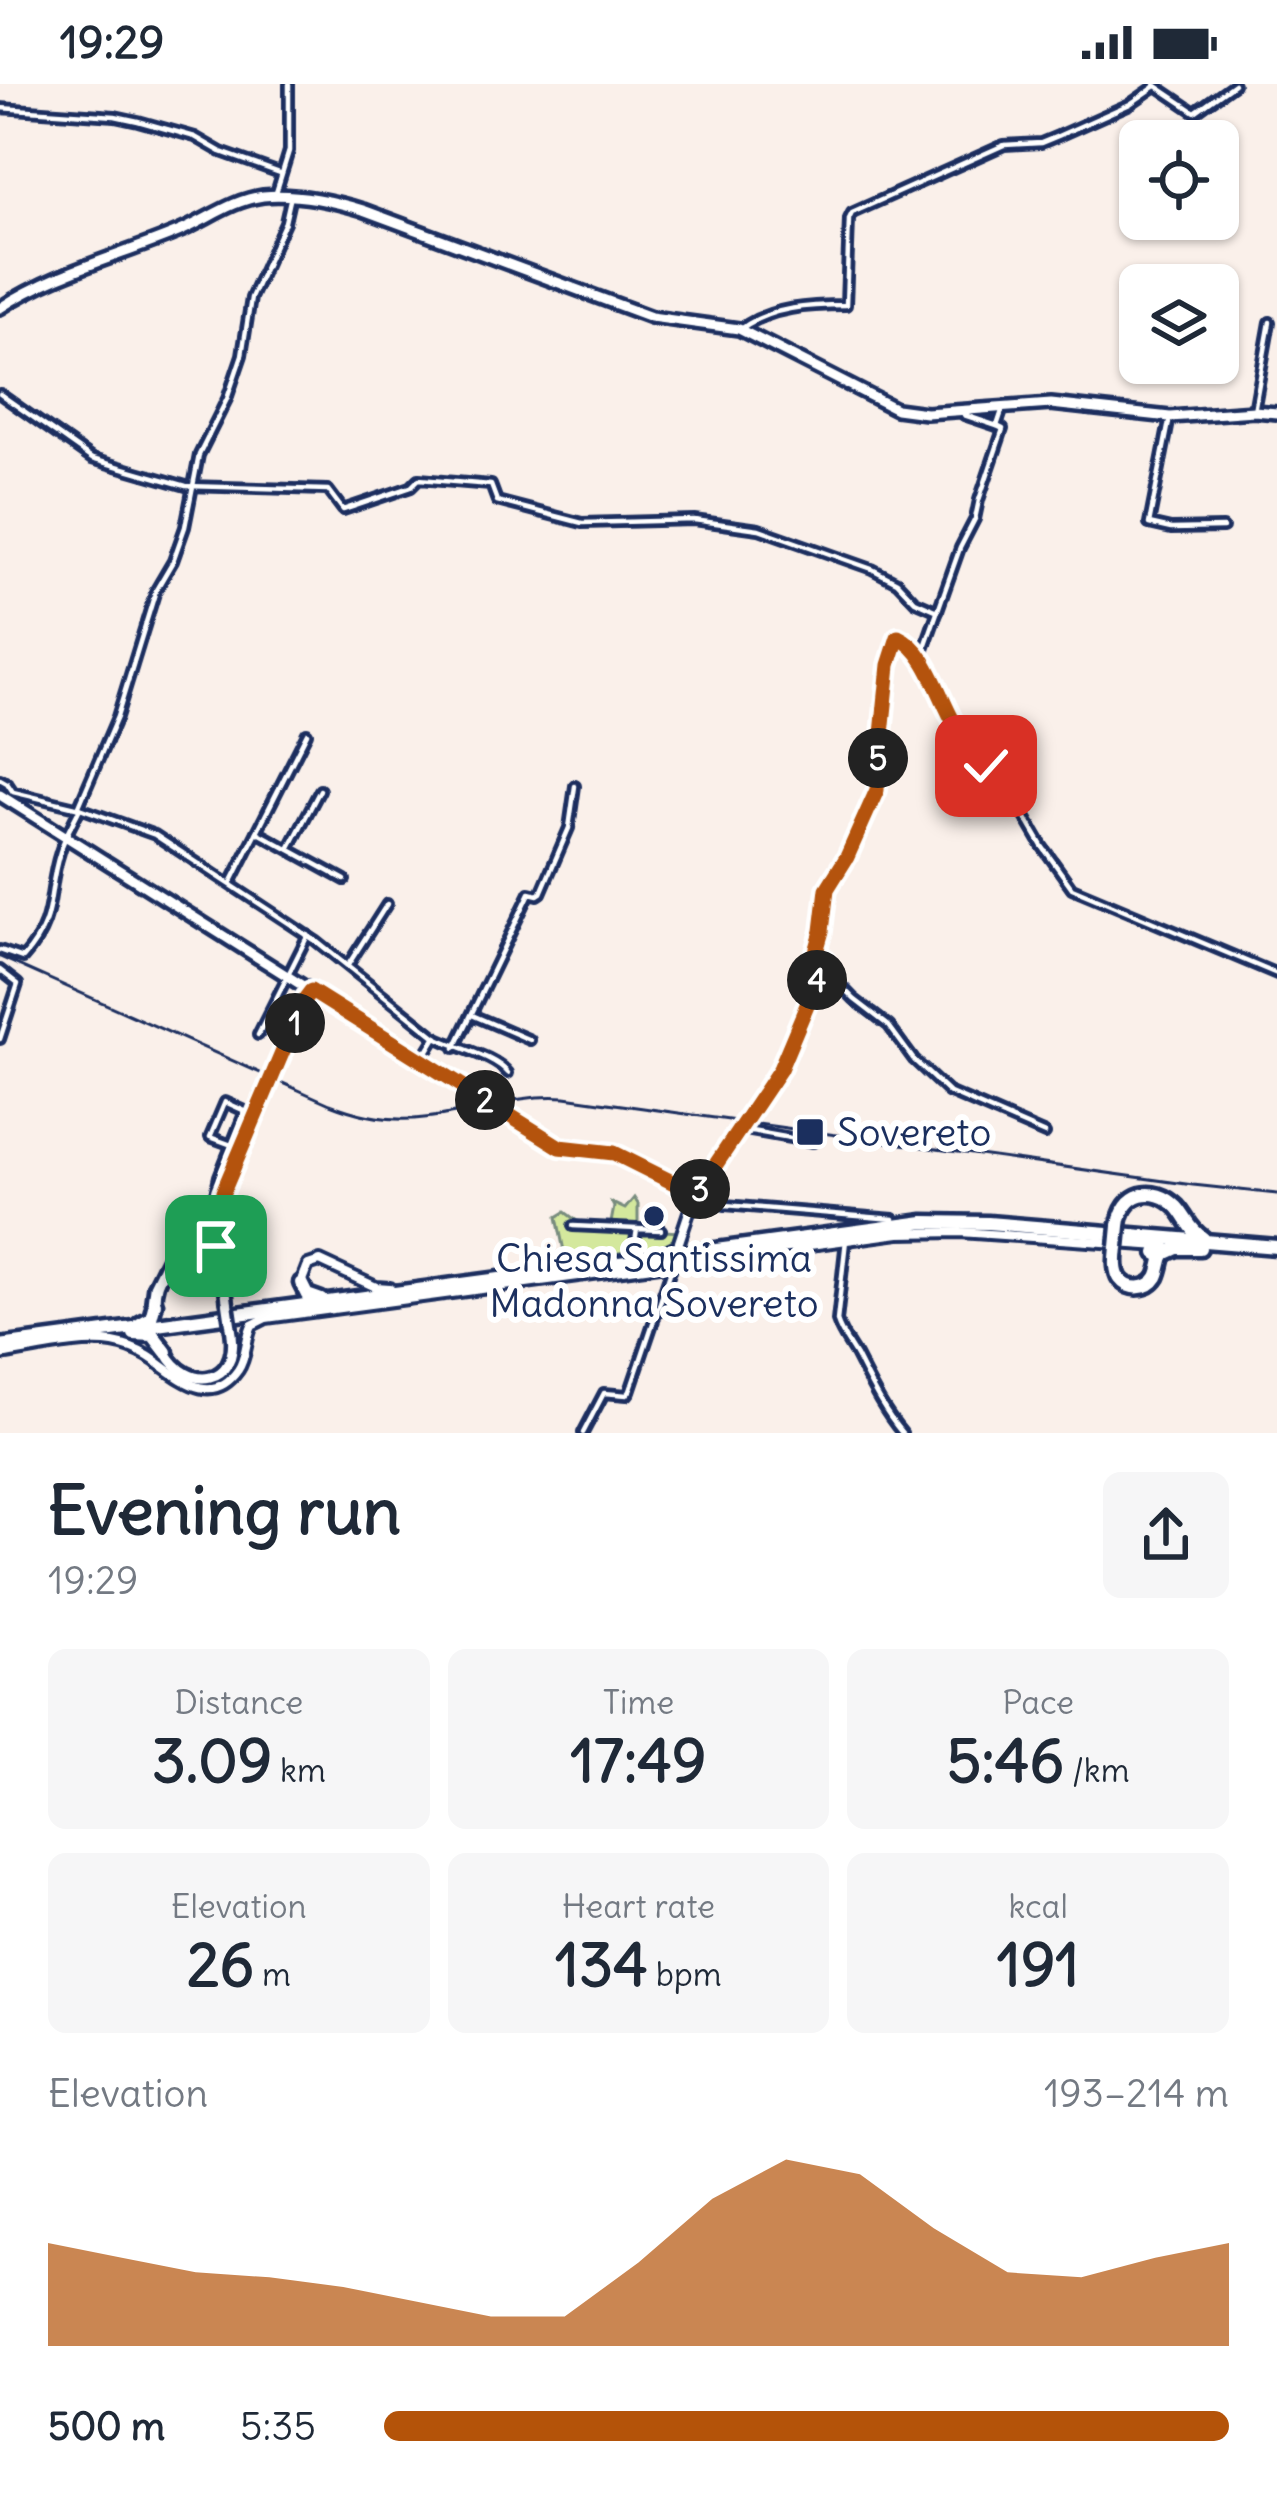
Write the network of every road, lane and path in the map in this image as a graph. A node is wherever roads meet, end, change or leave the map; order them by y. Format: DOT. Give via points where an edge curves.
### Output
graph roads {
  1 [pos="289,84"];
  2 [pos="1234,84"];
  3 [pos="1156,85"];
  4 [pos="0,108"];
  5 [pos="280,173"];
  6 [pos="274,196"];
  7 [pos="290,197"];
  8 [pos="0,308"];
  9 [pos="1270,322"];
  10 [pos="740,329"];
  11 [pos="0,394"];
  12 [pos="1004,408"];
  13 [pos="1254,411"];
  14 [pos="958,412"];
  15 [pos="1277,413"];
  16 [pos="1170,417"];
  17 [pos="997,426"];
  18 [pos="195,486"];
  19 [pos="1222,528"];
  20 [pos="938,611"];
  21 [pos="921,658"];
  22 [pos="307,733"];
  23 [pos="0,779"];
  24 [pos="575,786"];
  25 [pos="320,790"];
  26 [pos="6,795"];
  27 [pos="79,808"];
  28 [pos="257,832"];
  29 [pos="67,837"];
  30 [pos="290,850"];
  31 [pos="344,880"];
  32 [pos="230,883"];
  33 [pos="387,904"];
  34 [pos="308,935"];
  35 [pos="0,950"];
  36 [pos="348,964"];
  37 [pos="823,967"];
  38 [pos="0,970"];
  39 [pos="1277,974"];
  40 [pos="287,976"];
  41 [pos="308,993"];
  42 [pos="472,1015"];
  43 [pos="258,1035"];
  44 [pos="436,1036"];
  45 [pos="0,1040"];
  46 [pos="530,1040"];
  47 [pos="455,1048"];
  48 [pos="422,1060"];
  49 [pos="508,1073"];
  50 [pos="743,1125"];
  51 [pos="1046,1134"];
  52 [pos="813,1142"];
  53 [pos="229,1144"];
  54 [pos="694,1198"];
  55 [pos="709,1201"];
  56 [pos="894,1219"];
  57 [pos="1185,1219"];
  58 [pos="219,1221"];
  59 [pos="573,1226"];
  60 [pos="637,1229"];
  61 [pos="661,1230"];
  62 [pos="846,1240"];
  63 [pos="1139,1240"];
  64 [pos="220,1244"];
  65 [pos="1251,1245"];
  66 [pos="200,1246"];
  67 [pos="1226,1247"];
  68 [pos="1277,1249"];
  69 [pos="633,1255"];
  70 [pos="1160,1255"];
  71 [pos="222,1263"];
  72 [pos="669,1264"];
  73 [pos="301,1283"];
  74 [pos="362,1297"];
  75 [pos="154,1303"];
  76 [pos="256,1311"];
  77 [pos="219,1318"];
  78 [pos="97,1335"];
  79 [pos="17,1336"];
  80 [pos="0,1348"];
  81 [pos="163,1356"];
  82 [pos="584,1433"];
  83 [pos="902,1433"];
  1 -- 5 [label="street" via="290,151"];
  2 -- 3 [label="street" via="1195,112"];
  3 -- 10 [label="street" via="1058,136 1004,145 853,213 846,305 793,308"];
  4 -- 5 [label="street" via="138,121"];
  5 -- 6 [label="street"];
  6 -- 7 [label="main road"];
  6 -- 8 [label="main road" via="247,199 51,279"];
  7 -- 10 [label="main road" via="363,210 651,316"];
  7 -- 18 [label="street" via="251,298 227,400 199,454"];
  9 -- 13 [label="street"];
  10 -- 14 [label="main road" via="896,409"];
  11 -- 18 [label="street" via="88,458"];
  12 -- 14 [label="main road"];
  12 -- 16 [label="main road" via="1064,404"];
  12 -- 17 [label="street"];
  13 -- 15 [label="main road"];
  13 -- 16 [label="main road"];
  14 -- 17 [label="street"];
  16 -- 19 [label="street" via="1149,524"];
  17 -- 20 [label="street" via="1004,428 1000,441"];
  18 -- 20 [label="street" via="327,490 343,510 419,479 491,485 497,501 582,523 736,524 872,569"];
  18 -- 27 [label="street"];
  20 -- 21 [label="street"];
  21 -- 37 [label="street" via="897,638 877,790 827,889 816,952"];
  21 -- 39 [label="street" via="957,728 1072,888"];
  22 -- 28 [label="street"];
  23 -- 26 [label="street"];
  24 -- 42 [label="street" via="569,829 541,893 530,893"];
  25 -- 30 [label="street"];
  26 -- 27 [label="street"];
  26 -- 29 [label="main road"];
  27 -- 29 [label="street"];
  27 -- 32 [label="street" via="136,826"];
  28 -- 30 [label="street"];
  28 -- 32 [label="street"];
  29 -- 35 [label="street" via="43,929 23,958"];
  29 -- 40 [label="main road"];
  30 -- 31 [label="street"];
  32 -- 34 [label="street"];
  33 -- 36 [label="street"];
  34 -- 36 [label="street"];
  34 -- 40 [label="street"];
  36 -- 44 [label="street"];
  37 -- 50 [label="street" via="780,1069"];
  37 -- 51 [label="street" via="948,1092"];
  38 -- 45 [label="street" via="18,984"];
  40 -- 41 [label="main road"];
  40 -- 43 [label="street"];
  41 -- 48 [label="street"];
  41 -- 58 [label="main road, bridge" via="223,1192"];
  42 -- 46 [label="street"];
  42 -- 47 [label="street"];
  44 -- 47 [label="street"];
  44 -- 48 [label="street"];
  47 -- 49 [label="street"];
  48 -- 54 [label="street" via="560,1147 614,1153"];
  50 -- 52 [label="street"];
  50 -- 54 [label="street"];
  53 -- 75 [label="street" via="210,1137 225,1102 245,1111 210,1224 166,1257 150,1291"];
  54 -- 55 [label="street"];
  54 -- 69 [label="street" via="677,1247"];
  55 -- 56 [label="street"];
  57 -- 63 [label="highway" via="1176,1235"];
  57 -- 65 [label="highway" via="1202,1238"];
  57 -- 70 [label="highway, bridge" via="1169,1201 1144,1195 1126,1203 1117,1273 1128,1285 1146,1286"];
  58 -- 64 [label="main road"];
  58 -- 66 [label="main road"];
  59 -- 60 [label="street"];
  60 -- 61 [label="street"];
  60 -- 69 [label="street"];
  62 -- 63 [label="street" via="960,1232"];
  62 -- 72 [label="street"];
  62 -- 83 [label="street" via="838,1328"];
  63 -- 65 [label="highway"];
  63 -- 70 [label="street"];
  63 -- 74 [label="highway" via="912,1223"];
  64 -- 66 [label="main road"];
  64 -- 71 [label="main road"];
  65 -- 68 [label="highway"];
  66 -- 71 [label="main road"];
  66 -- 75 [label="main road" via="169,1265"];
  67 -- 68 [label="highway"];
  67 -- 70 [label="highway"];
  67 -- 77 [label="highway" via="900,1228"];
  69 -- 73 [label="street" via="392,1288 317,1261"];
  71 -- 81 [label="main road, bridge" via="230,1361 199,1378"];
  72 -- 81 [label="street" via="258,1320 236,1374 217,1386 183,1382"];
  72 -- 82 [label="street" via="630,1391 604,1394"];
  73 -- 74 [label="highway" via="316,1299"];
  73 -- 76 [label="highway" via="291,1302"];
  74 -- 76 [label="highway"];
  75 -- 77 [label="highway" via="173,1319"];
  75 -- 78 [label="highway" via="146,1322"];
  76 -- 77 [label="highway"];
  77 -- 78 [label="highway"];
  77 -- 81 [label="highway" via="174,1329"];
  78 -- 80 [label="highway"];
  78 -- 81 [label="highway" via="147,1333"];
  79 -- 80 [label="street"];
  80 -- 81 [label="street" via="104,1342"];
}
